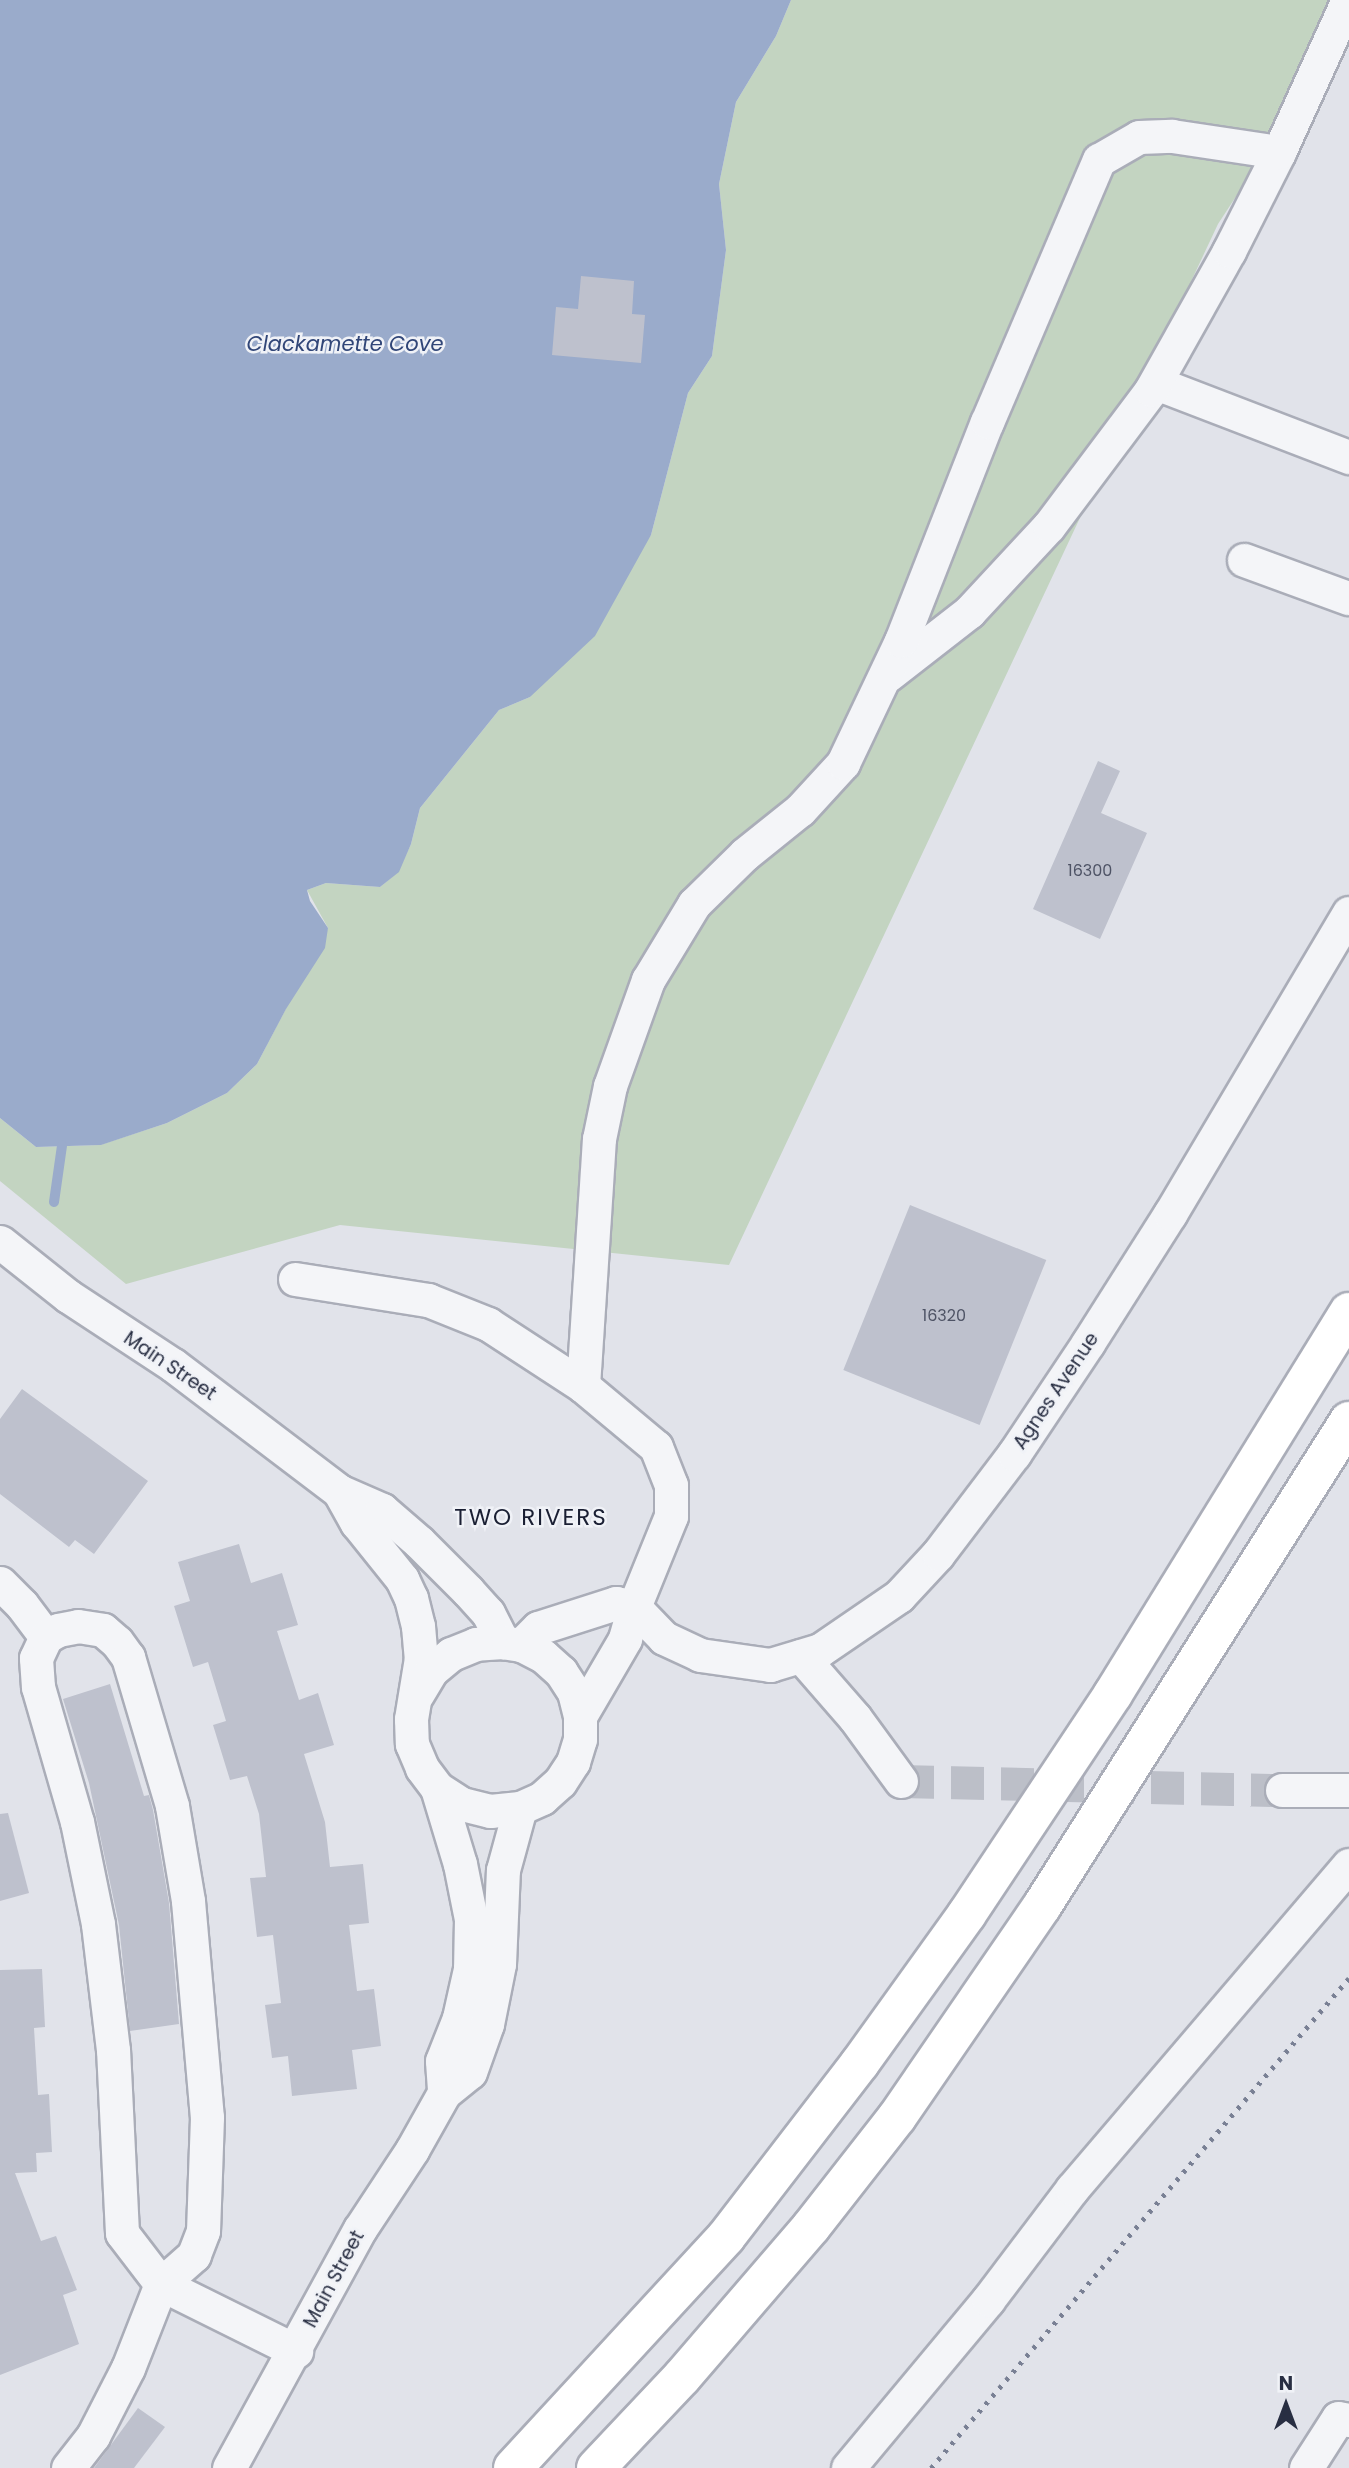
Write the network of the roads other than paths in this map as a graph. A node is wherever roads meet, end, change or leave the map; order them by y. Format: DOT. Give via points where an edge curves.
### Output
graph roads {
  1 [pos="1348,0"];
  2 [pos="1279,152"];
  3 [pos="1156,383"];
  4 [pos="1349,457"];
  5 [pos="1244,559"];
  6 [pos="1349,597"];
  7 [pos="883,679"];
  8 [pos="1349,913"];
  9 [pos="0,1242"];
  10 [pos="295,1279"];
  11 [pos="1349,1312"];
  12 [pos="583,1386"];
  13 [pos="1349,1421"];
  14 [pos="339,1491"];
  15 [pos="0,1583"];
  16 [pos="634,1607"];
  17 [pos="46,1637"];
  18 [pos="512,1643"];
  19 [pos="800,1656"];
  20 [pos="417,1694"];
  21 [pos="580,1716"];
  22 [pos="901,1781"];
  23 [pos="437,1788"];
  24 [pos="1282,1790"];
  25 [pos="1349,1790"];
  26 [pos="520,1808"];
  27 [pos="1349,1865"];
  28 [pos="444,2093"];
  29 [pos="161,2284"];
  30 [pos="296,2351"];
  31 [pos="1349,2420"];
  32 [pos="512,2467"];
  33 [pos="68,2468"];
  34 [pos="229,2468"];
  35 [pos="596,2468"];
  36 [pos="848,2468"];
  37 [pos="1306,2468"];
  1 -- 2 [label="street"];
  2 -- 3 [label="street"];
  2 -- 7 [label="street" via="1172,136 1139,137 1099,160"];
  3 -- 4 [label="street"];
  3 -- 7 [label="street" via="1023,555 969,612"];
  5 -- 6 [label="street"];
  7 -- 12 [label="street" via="843,763 800,810 694,904 648,980 610,1086 599,1139"];
  8 -- 19 [label="street, Agnes Avenue" via="1170,1214 1014,1454 938,1554 899,1595 820,1650"];
  9 -- 14 [label="street, Main Street"];
  10 -- 12 [label="street" via="428,1300 488,1324"];
  11 -- 32 [label="highway" via="1113,1694 967,1914 860,2063 726,2237"];
  12 -- 16 [label="street" via="656,1447 671,1485 671,1516"];
  13 -- 35 [label="highway" via="1050,1894 897,2117 811,2227 682,2378"];
  14 -- 18 [label="street, Main Street" via="382,1510 419,1542"];
  14 -- 20 [label="street, Main Street" via="411,1598 421,1658"];
  15 -- 17 [label="street"];
  16 -- 18 [label="street" via="616,1603 564,1617"];
  16 -- 19 [label="street, Agnes Avenue" via="664,1638 700,1655 770,1665"];
  16 -- 21 [label="street" via="625,1639"];
  17 -- 29 [label="street" via="36,1658 38,1687 77,1822 98,1924 113,2050 122,2233"];
  17 -- 29 [label="street" via="78,1626 103,1630 117,1642 128,1657 172,1806 188,1901 207,2117 203,2231 194,2255"];
  18 -- 20 [label="street, Main Street" via="476,1644 452,1654 431,1671"];
  18 -- 21 [label="street, Main Street" via="543,1656 561,1672 574,1692"];
  19 -- 22 [label="street" via="855,1718"];
  20 -- 23 [label="street, Main Street" via="412,1744"];
  21 -- 26 [label="street, Main Street" via="580,1739 560,1782"];
  23 -- 26 [label="street, Main Street" via="462,1804 491,1811"];
  23 -- 28 [label="street, Main Street" via="471,1919 470,1969 459,2018 442,2061"];
  24 -- 25 [label="street"];
  26 -- 28 [label="street, Main Street" via="503,1870 499,1964 487,2024 470,2072"];
  27 -- 36 [label="street" via="1072,2189 988,2300"];
  28 -- 30 [label="street, Main Street" via="360,2230"];
  29 -- 30 [label="street"];
  29 -- 33 [label="street" via="93,2437"];
  30 -- 34 [label="street, Main Street"];
  31 -- 37 [label="street" via="1338,2418"];
}
